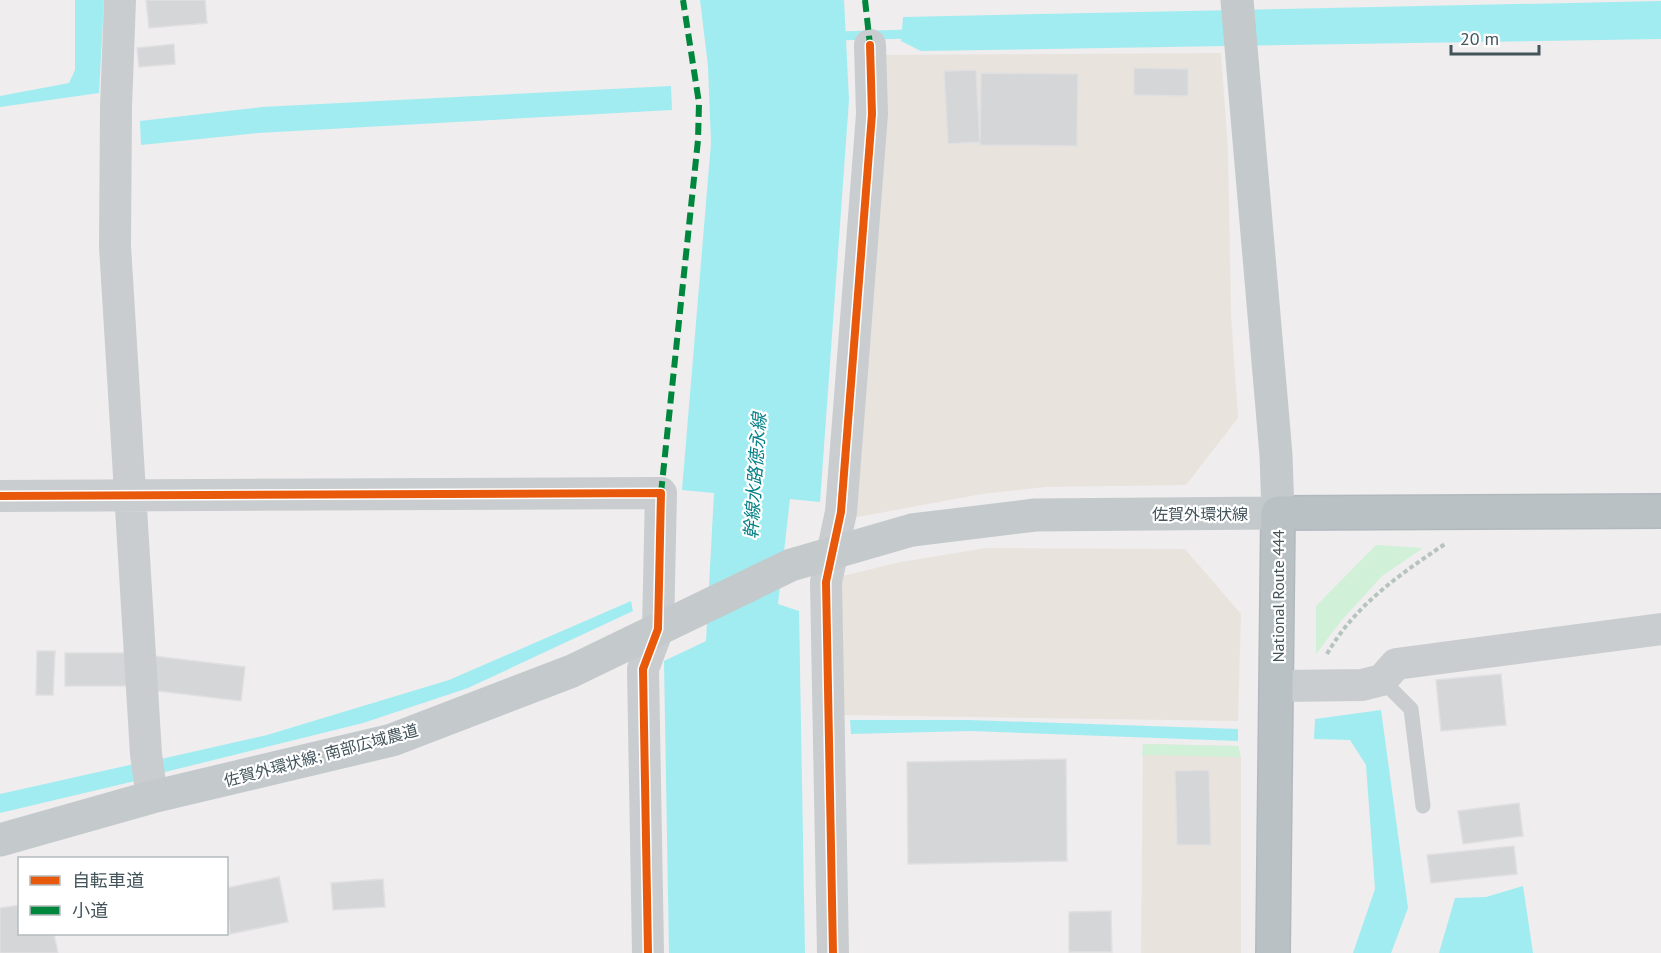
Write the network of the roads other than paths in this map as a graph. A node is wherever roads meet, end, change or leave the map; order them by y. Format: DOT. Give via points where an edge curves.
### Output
graph roads {
  1 [pos="120,0"];
  2 [pos="1237,0"];
  3 [pos="870,45"];
  4 [pos="131,495"];
  5 [pos="0,496"];
  6 [pos="1661,511"];
  7 [pos="1278,513"];
  8 [pos="831,551"];
  9 [pos="696,610"];
  10 [pos="658,629"];
  11 [pos="1661,629"];
  12 [pos="1382,680"];
  13 [pos="1293,686"];
  14 [pos="152,797"];
  15 [pos="1423,806"];
  16 [pos="0,840"];
  17 [pos="648,953"];
  18 [pos="833,953"];
  19 [pos="1273,953"];
  1 -- 4 [label="street" via="115,246"];
  2 -- 7 [label="main road"];
  3 -- 8 [label="street" via="873,114 841,512"];
  4 -- 5 [label="street"];
  4 -- 10 [label="street" via="661,493"];
  4 -- 14 [label="street" via="146,754"];
  6 -- 7 [label="highway, National Route 444"];
  7 -- 8 [label="main road, 佐賀外環状線" via="1035,515 912,530"];
  7 -- 13 [label="highway, National Route 444"];
  8 -- 9 [label="main road, 佐賀外環状線" via="791,565"];
  8 -- 18 [label="street" via="826,582"];
  9 -- 10 [label="main road, 佐賀外環状線; 南部広域農道"];
  10 -- 14 [label="main road, 佐賀外環状線; 南部広域農道" via="572,671 392,740"];
  10 -- 17 [label="street" via="643,669"];
  11 -- 12 [label="street" via="1396,664"];
  12 -- 13 [label="street"];
  12 -- 15 [label="lane" via="1411,709"];
  13 -- 19 [label="highway, National Route 444"];
  14 -- 16 [label="main road, 佐賀外環状線; 南部広域農道"];
}
